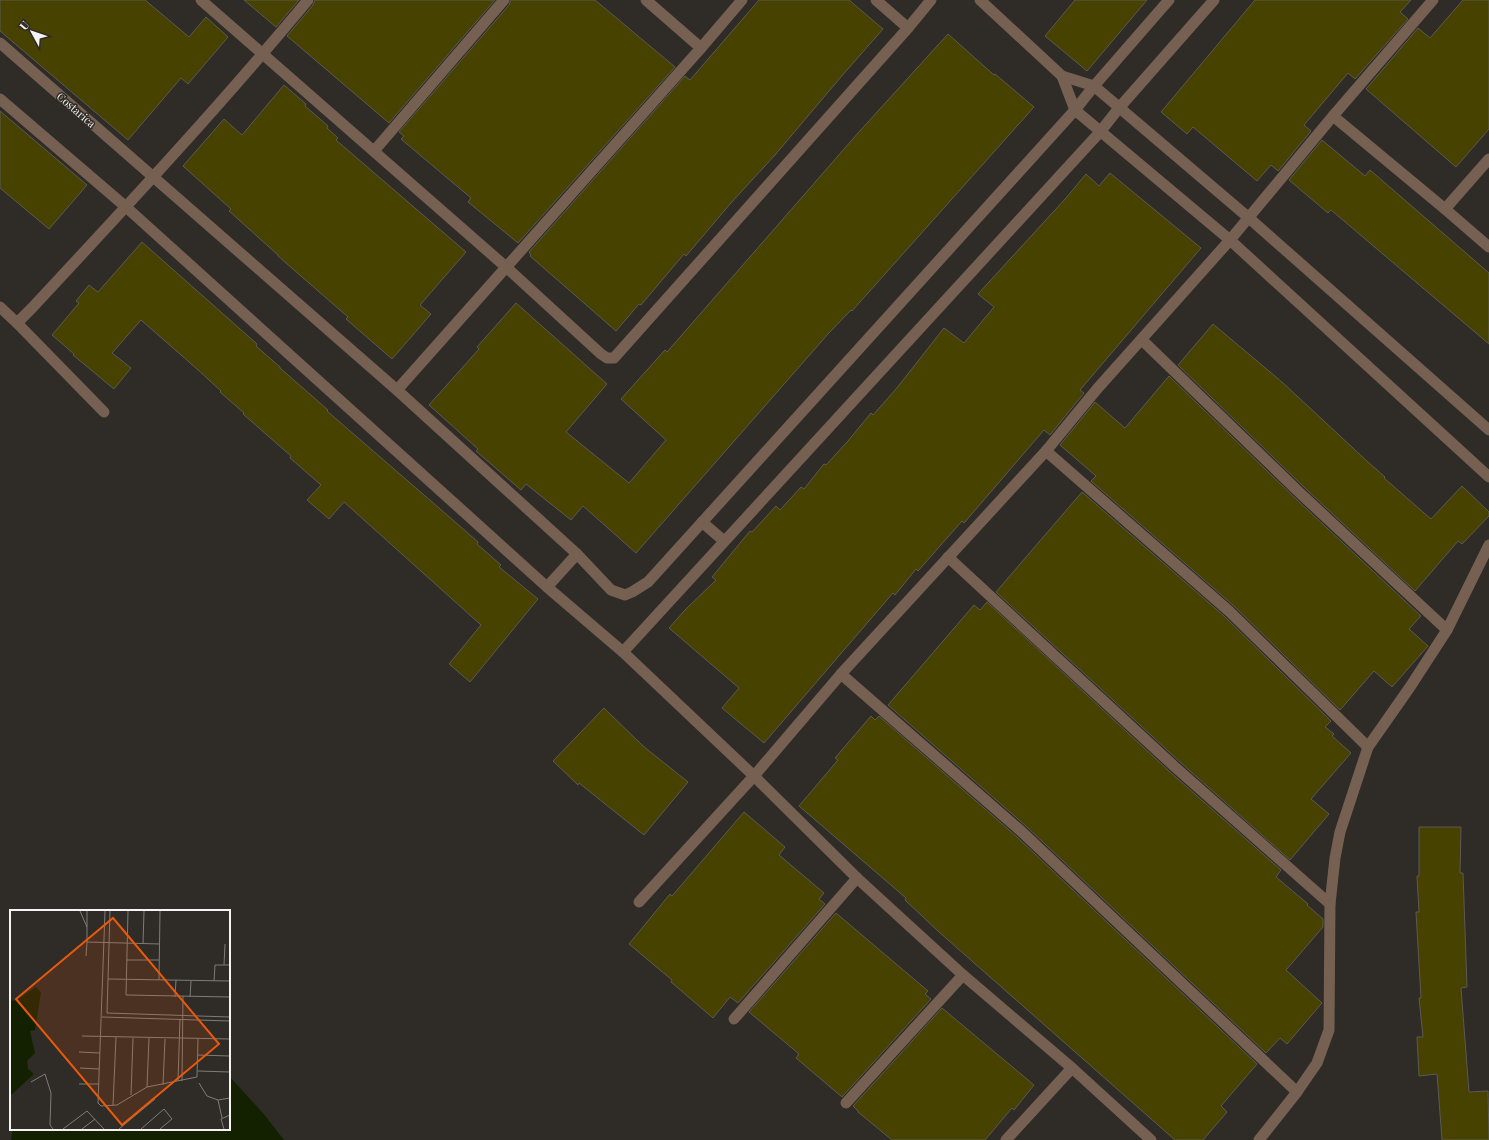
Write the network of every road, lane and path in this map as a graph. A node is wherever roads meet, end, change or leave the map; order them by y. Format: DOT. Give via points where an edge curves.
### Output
graph roads {
  1 [pos="201,0"];
  2 [pos="308,0"];
  3 [pos="504,0"];
  4 [pos="646,0"];
  5 [pos="742,0"];
  6 [pos="876,0"];
  7 [pos="931,0"];
  8 [pos="980,0"];
  9 [pos="1169,0"];
  10 [pos="1214,0"];
  11 [pos="1433,0"];
  12 [pos="908,28"];
  13 [pos="0,43"];
  14 [pos="701,48"];
  15 [pos="262,54"];
  16 [pos="1062,76"];
  17 [pos="1094,86"];
  18 [pos="0,99"];
  19 [pos="1119,108"];
  20 [pos="1075,110"];
  21 [pos="1332,116"];
  22 [pos="1100,132"];
  23 [pos="374,151"];
  24 [pos="1489,159"];
  25 [pos="153,177"];
  26 [pos="126,207"];
  27 [pos="1445,209"];
  28 [pos="1248,218"];
  29 [pos="1230,240"];
  30 [pos="1489,247"];
  31 [pos="506,267"];
  32 [pos="0,307"];
  33 [pos="17,323"];
  34 [pos="1142,340"];
  35 [pos="397,390"];
  36 [pos="104,412"];
  37 [pos="1489,430"];
  38 [pos="1046,451"];
  39 [pos="1489,477"];
  40 [pos="702,522"];
  41 [pos="724,541"];
  42 [pos="1489,545"];
  43 [pos="577,554"];
  44 [pos="948,557"];
  45 [pos="547,587"];
  46 [pos="1447,630"];
  47 [pos="623,652"];
  48 [pos="841,674"];
  49 [pos="1368,747"];
  50 [pos="754,776"];
  51 [pos="857,878"];
  52 [pos="640,902"];
  53 [pos="1330,904"];
  54 [pos="963,974"];
  55 [pos="734,1019"];
  56 [pos="1072,1068"];
  57 [pos="1297,1092"];
  58 [pos="846,1103"];
  59 [pos="1006,1140"];
  60 [pos="1151,1140"];
  61 [pos="1259,1140"];
  1 -- 15 [label="street"];
  2 -- 15 [label="street"];
  3 -- 23 [label="street"];
  4 -- 14 [label="street"];
  5 -- 14 [label="street"];
  6 -- 12 [label="street"];
  7 -- 12 [label="street"];
  8 -- 16 [label="street"];
  9 -- 17 [label="street, Costarica"];
  10 -- 19 [label="street"];
  11 -- 21 [label="street"];
  12 -- 31 [label="street" via="614,358 600,354"];
  13 -- 25 [label="street, Costarica"];
  14 -- 31 [label="street"];
  15 -- 23 [label="street"];
  15 -- 25 [label="street"];
  16 -- 17 [label="street"];
  16 -- 20 [label="street"];
  17 -- 19 [label="street"];
  17 -- 20 [label="street, Costarica"];
  18 -- 26 [label="street"];
  19 -- 22 [label="street"];
  19 -- 28 [label="street"];
  20 -- 22 [label="street"];
  20 -- 40 [label="street, Costarica"];
  21 -- 27 [label="street"];
  21 -- 28 [label="street"];
  22 -- 29 [label="street"];
  22 -- 41 [label="street"];
  23 -- 31 [label="street"];
  24 -- 27 [label="street"];
  25 -- 26 [label="street"];
  25 -- 35 [label="street, Costarica"];
  26 -- 33 [label="street"];
  26 -- 45 [label="street"];
  27 -- 30 [label="street"];
  28 -- 29 [label="street"];
  28 -- 37 [label="street"];
  29 -- 34 [label="street"];
  29 -- 39 [label="street"];
  31 -- 35 [label="street"];
  32 -- 33 [label="street"];
  33 -- 36 [label="street"];
  34 -- 38 [label="street"];
  34 -- 46 [label="street" via="1301,494"];
  35 -- 43 [label="street, Costarica"];
  38 -- 44 [label="street"];
  38 -- 49 [label="street" via="1229,611"];
  40 -- 41 [label="street"];
  40 -- 43 [label="street, Costarica" via="648,582 625,595 611,590"];
  41 -- 47 [label="street"];
  42 -- 46 [label="street"];
  43 -- 45 [label="street"];
  44 -- 48 [label="street"];
  44 -- 53 [label="street" via="1175,767"];
  45 -- 47 [label="street"];
  46 -- 49 [label="street"];
  47 -- 50 [label="street"];
  48 -- 50 [label="street"];
  48 -- 57 [label="street" via="1022,832"];
  49 -- 53 [label="street" via="1340,832"];
  50 -- 51 [label="street"];
  50 -- 52 [label="street"];
  51 -- 54 [label="street"];
  51 -- 55 [label="street"];
  53 -- 57 [label="street" via="1329,1030 1317,1063"];
  54 -- 56 [label="street"];
  54 -- 58 [label="street"];
  56 -- 59 [label="street"];
  56 -- 60 [label="street"];
  57 -- 61 [label="street"];
}
